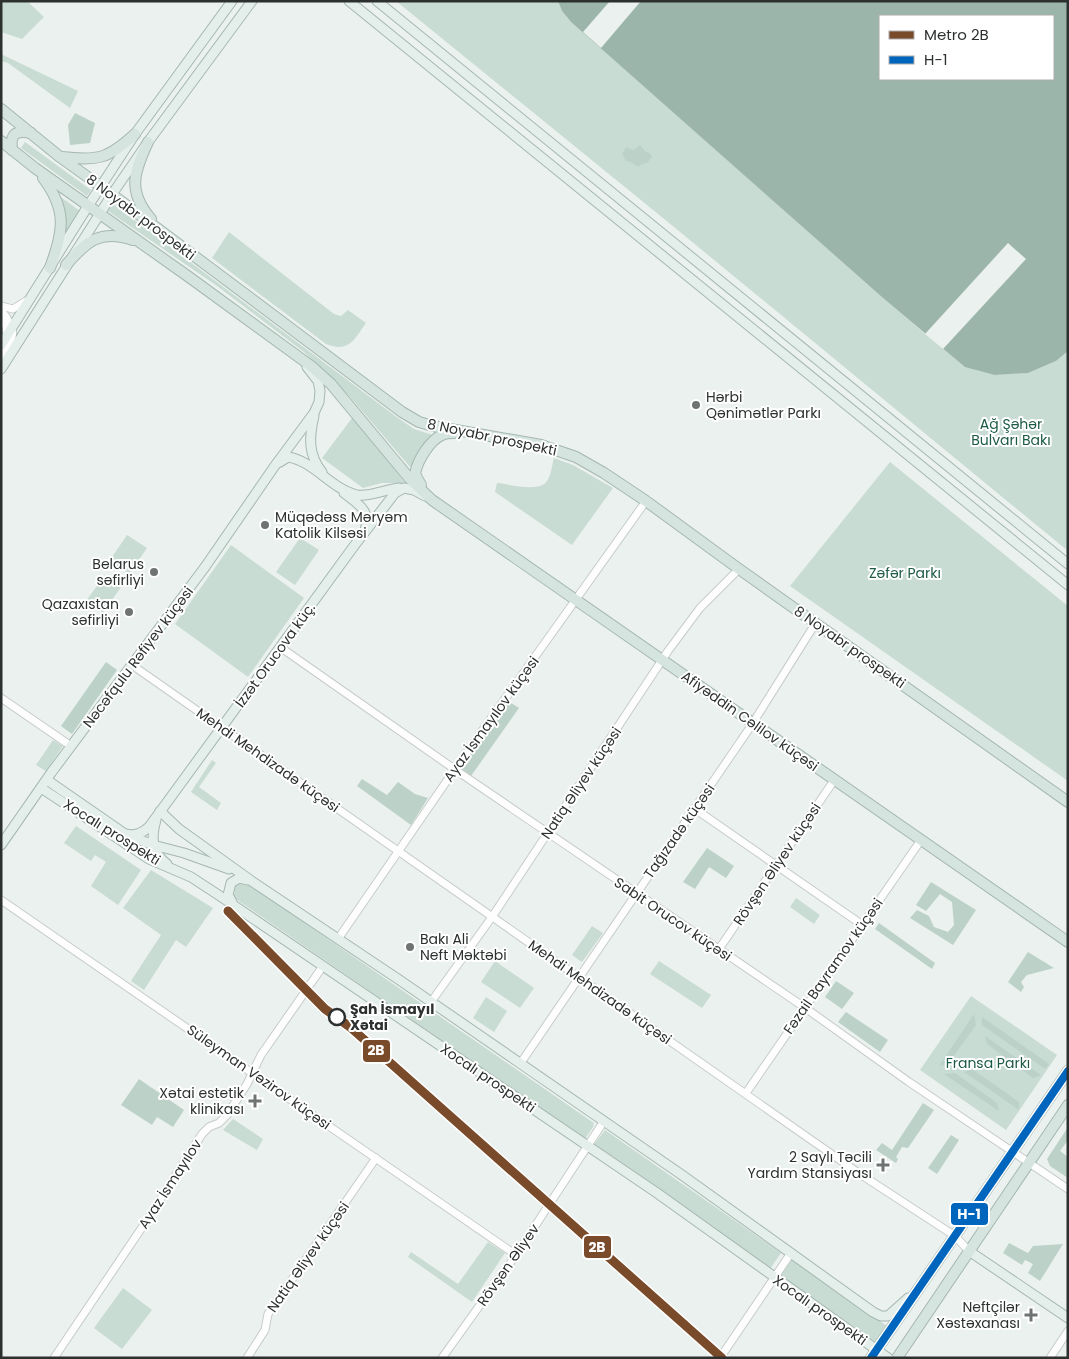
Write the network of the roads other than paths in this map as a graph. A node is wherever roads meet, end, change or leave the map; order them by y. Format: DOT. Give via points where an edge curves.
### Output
graph roads {
  1 [pos="232,1"];
  2 [pos="252,1"];
  3 [pos="349,1"];
  4 [pos="377,1"];
  5 [pos="1,109"];
  6 [pos="31,133"];
  7 [pos="135,134"];
  8 [pos="1,141"];
  9 [pos="148,142"];
  10 [pos="12,150"];
  11 [pos="60,157"];
  12 [pos="35,168"];
  13 [pos="101,186"];
  14 [pos="112,194"];
  15 [pos="88,206"];
  16 [pos="99,214"];
  17 [pos="165,235"];
  18 [pos="149,248"];
  19 [pos="66,266"];
  20 [pos="50,268"];
  21 [pos="30,298"];
  22 [pos="1,308"];
  23 [pos="1,318"];
  24 [pos="12,327"];
  25 [pos="6,336"];
  26 [pos="1,345"];
  27 [pos="297,355"];
  28 [pos="1,358"];
  29 [pos="1,369"];
  30 [pos="314,413"];
  31 [pos="468,433"];
  32 [pos="274,467"];
  33 [pos="332,482"];
  34 [pos="404,488"];
  35 [pos="432,500"];
  36 [pos="646,501"];
  37 [pos="363,534"];
  38 [pos="1068,564"];
  39 [pos="739,569"];
  40 [pos="1068,585"];
  41 [pos="577,600"];
  42 [pos="815,624"];
  43 [pos="280,647"];
  44 [pos="663,660"];
  45 [pos="132,665"];
  46 [pos="1,698"];
  47 [pos="753,723"];
  48 [pos="222,728"];
  49 [pos="71,746"];
  50 [pos="455,769"];
  51 [pos="834,779"];
  52 [pos="44,784"];
  53 [pos="1068,802"];
  54 [pos="695,809"];
  55 [pos="160,811"];
  56 [pos="548,833"];
  57 [pos="125,834"];
  58 [pos="921,840"];
  59 [pos="1,845"];
  60 [pos="153,845"];
  61 [pos="399,852"];
  62 [pos="149,859"];
  63 [pos="776,865"];
  64 [pos="172,868"];
  65 [pos="253,882"];
  66 [pos="636,893"];
  67 [pos="1,900"];
  68 [pos="236,906"];
  69 [pos="492,917"];
  70 [pos="861,924"];
  71 [pos="338,939"];
  72 [pos="1068,942"];
  73 [pos="720,949"];
  74 [pos="323,966"];
  75 [pos="579,977"];
  76 [pos="431,1002"];
  77 [pos="804,1008"];
  78 [pos="520,1064"];
  79 [pos="1068,1071"];
  80 [pos="252,1072"];
  81 [pos="746,1093"];
  82 [pos="1068,1105"];
  83 [pos="604,1121"];
  84 [pos="587,1146"];
  85 [pos="1012,1151"];
  86 [pos="376,1158"];
  87 [pos="1029,1163"];
  88 [pos="1068,1189"];
  89 [pos="954,1236"];
  90 [pos="969,1250"];
  91 [pos="791,1253"];
  92 [pos="516,1255"];
  93 [pos="775,1278"];
  94 [pos="923,1281"];
  95 [pos="1068,1318"];
  96 [pos="1068,1331"];
  97 [pos="874,1354"];
  98 [pos="54,1358"];
  99 [pos="246,1358"];
  100 [pos="442,1358"];
  101 [pos="720,1358"];
  102 [pos="888,1358"];
  103 [pos="897,1358"];
  104 [pos="1050,1358"];
  1 -- 7 [label="main road"];
  2 -- 9 [label="main road"];
  3 -- 40 [label="main road"];
  4 -- 38 [label="main road"];
  5 -- 6 [label="highway, 8 Noyabr prospekti"];
  6 -- 10 [label="highway" via="21,132 13,136"];
  6 -- 11 [label="highway, 8 Noyabr prospekti"];
  7 -- 11 [label="highway" via="104,156"];
  7 -- 13 [label="main road"];
  8 -- 10 [label="highway"];
  9 -- 14 [label="main road"];
  9 -- 17 [label="highway" via="136,172 135,188 141,206"];
  10 -- 12 [label="highway"];
  11 -- 13 [label="highway, 8 Noyabr prospekti"];
  12 -- 15 [label="highway, 8 Noyabr prospekti"];
  12 -- 20 [label="highway" via="50,187 61,217 61,236"];
  13 -- 14 [label="highway, 8 Noyabr prospekti"];
  13 -- 15 [label="main road"];
  14 -- 16 [label="main road"];
  14 -- 17 [label="highway, 8 Noyabr prospekti"];
  15 -- 16 [label="highway, 8 Noyabr prospekti"];
  15 -- 20 [label="main road"];
  16 -- 18 [label="highway, 8 Noyabr prospekti"];
  16 -- 19 [label="main road"];
  17 -- 31 [label="highway, 8 Noyabr prospekti" via="402,412 426,424"];
  18 -- 19 [label="highway" via="125,237 100,237 81,248"];
  18 -- 27 [label="highway, 8 Noyabr prospekti"];
  19 -- 29 [label="main road"];
  20 -- 21 [label="main road"];
  21 -- 22 [label="street" via="13,309"];
  21 -- 24 [label="main road"];
  22 -- 24 [label="street"];
  23 -- 25 [label="street"];
  24 -- 25 [label="main road"];
  24 -- 28 [label="street" via="12,341"];
  25 -- 26 [label="main road"];
  27 -- 30 [label="main road" via="319,386 320,397"];
  27 -- 35 [label="highway, 8 Noyabr prospekti" via="331,384 410,479"];
  30 -- 32 [label="main road, Nəcəfqulu Rəfiyev küçəsi"];
  30 -- 33 [label="main road" via="310,443 312,458"];
  31 -- 35 [label="highway" via="440,436 418,463 416,477"];
  31 -- 36 [label="highway, 8 Noyabr prospekti" via="527,442 563,452 604,473"];
  32 -- 33 [label="main road" via="284,459 293,458"];
  32 -- 45 [label="main road, Nəcəfqulu Rəfiyev küçəsi"];
  33 -- 34 [label="main road" via="358,495"];
  33 -- 37 [label="main road" via="366,513"];
  34 -- 35 [label="main road"];
  34 -- 37 [label="main road, İzzət Orucova küç." via="391,497"];
  35 -- 41 [label="highway, Afiyəddin Cəlilov küçəsi"];
  36 -- 39 [label="highway, 8 Noyabr prospekti"];
  36 -- 41 [label="street, Ayaz İsmayılov küçəsi"];
  37 -- 43 [label="main road, İzzət Orucova küç."];
  39 -- 42 [label="highway, 8 Noyabr prospekti"];
  39 -- 44 [label="street, Natiq Əliyev küçəsi" via="700,608"];
  41 -- 44 [label="highway, Afiyəddin Cəlilov küçəsi"];
  41 -- 50 [label="street, Ayaz İsmayılov küçəsi"];
  42 -- 47 [label="street"];
  42 -- 53 [label="highway, 8 Noyabr prospekti"];
  43 -- 48 [label="main road, İzzət Orucova küç."];
  43 -- 50 [label="street, Sabit Orucov küçəsi"];
  44 -- 47 [label="highway, Afiyəddin Cəlilov küçəsi"];
  44 -- 56 [label="street, Natiq Əliyev küçəsi"];
  45 -- 48 [label="street, Mehdi Mehdizadə küçəsi"];
  45 -- 49 [label="main road, Nəcəfqulu Rəfiyev küçəsi"];
  46 -- 49 [label="street"];
  47 -- 51 [label="highway, Afiyəddin Cəlilov küçəsi"];
  47 -- 54 [label="street, Tağızadə küçəsi"];
  48 -- 55 [label="main road, İzzət Orucova küç."];
  48 -- 61 [label="street, Mehdi Mehdizadə küçəsi"];
  49 -- 52 [label="main road, Nəcəfqulu Rəfiyev küçəsi"];
  50 -- 56 [label="street, Sabit Orucov küçəsi"];
  50 -- 61 [label="street, Ayaz İsmayılov küçəsi"];
  51 -- 58 [label="highway, Afiyəddin Cəlilov küçəsi"];
  51 -- 63 [label="street, Rövşən Əliyev küçəsi"];
  52 -- 57 [label="main road, Xocalı prospekti"];
  52 -- 59 [label="main road, Nəcəfqulu Rəfiyev küçəsi"];
  52 -- 62 [label="main road, Xocalı prospekti"];
  54 -- 63 [label="street"];
  54 -- 66 [label="street, Tağızadə küçəsi"];
  55 -- 57 [label="main road, İzzət Orucova küç." via="144,831"];
  55 -- 60 [label="main road"];
  55 -- 65 [label="main road, Xocalı prospekti" via="179,829"];
  56 -- 66 [label="street, Sabit Orucov küçəsi"];
  56 -- 69 [label="street, Natiq Əliyev küçəsi"];
  57 -- 60 [label="main road, Xocalı prospekti"];
  58 -- 70 [label="street, Fəzail Bayramov küçəsi"];
  58 -- 72 [label="highway, Afiyəddin Cəlilov küçəsi"];
  60 -- 62 [label="main road"];
  60 -- 64 [label="main road" via="159,857"];
  60 -- 65 [label="main road, Xocalı prospekti" via="212,863"];
  61 -- 69 [label="street, Mehdi Mehdizadə küçəsi"];
  61 -- 71 [label="street, Ayaz İsmayılov küçəsi"];
  62 -- 64 [label="main road, Xocalı prospekti"];
  63 -- 70 [label="street"];
  63 -- 73 [label="street, Rövşən Əliyev küçəsi"];
  64 -- 68 [label="main road, Xocalı prospekti"];
  65 -- 68 [label="main road" via="239,878 231,883 228,895"];
  65 -- 71 [label="main road, Xocalı prospekti"];
  66 -- 73 [label="street, Sabit Orucov küçəsi"];
  66 -- 75 [label="street, Tağızadə küçəsi"];
  67 -- 80 [label="street, Süleyman Vəzirov küçəsi"];
  68 -- 74 [label="main road, Xocalı prospekti"];
  69 -- 75 [label="street, Mehdi Mehdizadə küçəsi"];
  69 -- 76 [label="street, Natiq Əliyev küçəsi"];
  70 -- 77 [label="street, Fəzail Bayramov küçəsi"];
  71 -- 76 [label="main road, Xocalı prospekti"];
  73 -- 77 [label="street, Sabit Orucov küçəsi"];
  74 -- 80 [label="street, Ayaz İsmayılov"];
  74 -- 84 [label="main road, Xocalı prospekti"];
  75 -- 78 [label="street, Tağızadə küçəsi"];
  75 -- 81 [label="street, Mehdi Mehdizadə küçəsi"];
  76 -- 78 [label="main road, Xocalı prospekti"];
  77 -- 81 [label="street, Fəzail Bayramov küçəsi"];
  77 -- 85 [label="street, Sabit Orucov küçəsi"];
  78 -- 83 [label="main road, Xocalı prospekti"];
  79 -- 85 [label="highway"];
  80 -- 86 [label="street, Süleyman Vəzirov küçəsi"];
  80 -- 98 [label="street, Ayaz İsmayılov" via="227,1115 202,1134"];
  81 -- 89 [label="street, Mehdi Mehdizadə küçəsi"];
  82 -- 87 [label="highway"];
  83 -- 84 [label="street, Rövşən Əliyev"];
  83 -- 91 [label="main road, Xocalı prospekti"];
  84 -- 92 [label="street, Rövşən Əliyev"];
  84 -- 93 [label="main road, Xocalı prospekti"];
  85 -- 87 [label="street, Sabit Orucov küçəsi"];
  85 -- 89 [label="highway"];
  86 -- 92 [label="street, Süleyman Vəzirov küçəsi"];
  86 -- 99 [label="street, Natiq Əliyev küçəsi" via="268,1314 265,1330"];
  87 -- 88 [label="street, Sabit Orucov küçəsi"];
  87 -- 90 [label="highway"];
  89 -- 90 [label="street, Mehdi Mehdizadə küçəsi"];
  89 -- 94 [label="highway"];
  90 -- 95 [label="main road, Mehdi Mehdizadə küçəsi"];
  90 -- 103 [label="highway"];
  91 -- 93 [label="street"];
  91 -- 94 [label="main road, Xocalı prospekti" via="881,1316 892,1314"];
  92 -- 100 [label="street, Rövşən Əliyev"];
  93 -- 97 [label="main road, Xocalı prospekti"];
  93 -- 101 [label="street"];
  94 -- 97 [label="highway"];
  96 -- 104 [label="street"];
  97 -- 102 [label="main road, Xocalı prospekti"];
}
